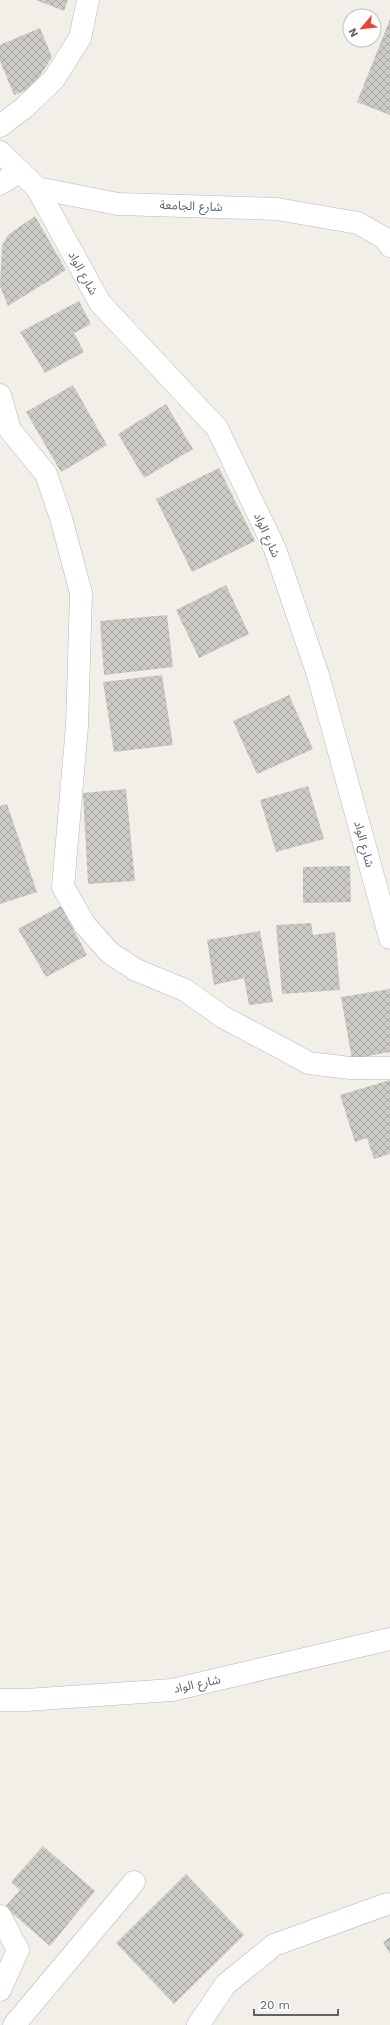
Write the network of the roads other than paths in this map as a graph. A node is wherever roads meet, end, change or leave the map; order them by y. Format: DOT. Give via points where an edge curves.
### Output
graph roads {
  1 [pos="88,0"];
  2 [pos="0,126"];
  3 [pos="0,152"];
  4 [pos="19,172"];
  5 [pos="0,184"];
  6 [pos="37,188"];
  7 [pos="388,238"];
  8 [pos="0,395"];
  9 [pos="5,433"];
  10 [pos="390,938"];
  11 [pos="390,1068"];
  12 [pos="390,1639"];
  13 [pos="0,1700"];
  14 [pos="134,1882"];
  15 [pos="386,1904"];
  16 [pos="0,1916"];
  17 [pos="0,1990"];
  18 [pos="14,2025"];
  19 [pos="198,2025"];
  1 -- 2 [label="street" via="80,38 54,79 25,107"];
  3 -- 4 [label="street"];
  4 -- 5 [label="street"];
  4 -- 6 [label="street"];
  6 -- 7 [label="street, شارع الجامعة" via="118,204 277,208 358,223"];
  6 -- 10 [label="street, شارع الواد" via="100,304 217,428 275,549 318,675"];
  8 -- 9 [label="street"];
  9 -- 11 [label="street" via="46,474 81,593 77,726 63,887 85,925 110,953 136,970 185,990 223,1016 308,1063 350,1068"];
  12 -- 13 [label="street, شارع الواد" via="172,1690"];
  14 -- 18 [label="street"];
  15 -- 19 [label="street" via="274,1945 226,1984"];
  16 -- 17 [label="street" via="18,1950"];
}
